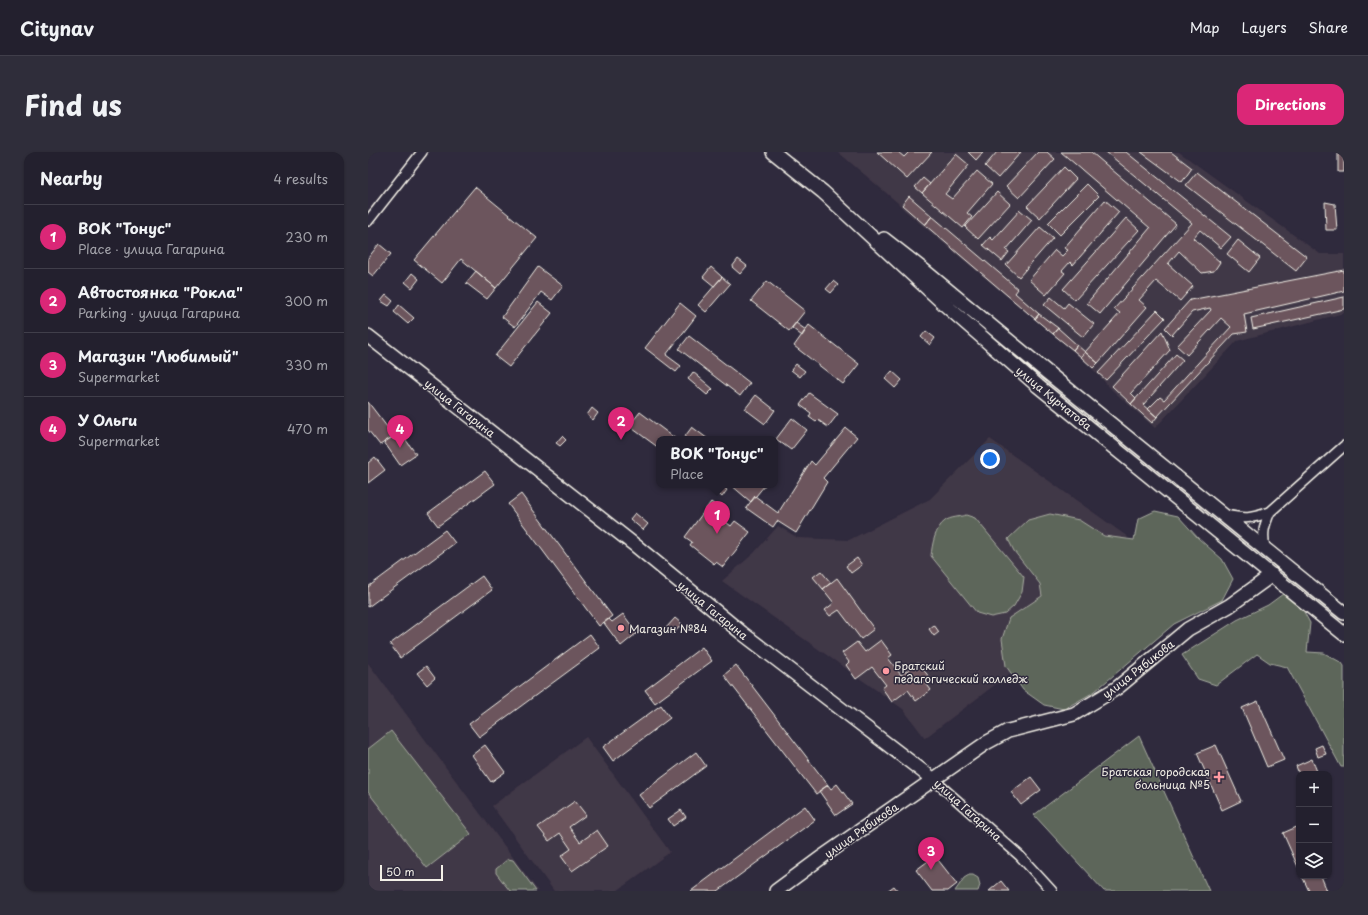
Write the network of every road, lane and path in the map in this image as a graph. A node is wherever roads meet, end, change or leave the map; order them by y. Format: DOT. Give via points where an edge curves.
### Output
graph roads {
  1 [pos="422,152"];
  2 [pos="773,152"];
  3 [pos="823,192"];
  4 [pos="368,221"];
  5 [pos="368,336"];
  6 [pos="1048,373"];
  7 [pos="1038,386"];
  8 [pos="1344,446"];
  9 [pos="1270,512"];
  10 [pos="1224,515"];
  11 [pos="1265,548"];
  12 [pos="1272,575"];
  13 [pos="1344,613"];
  14 [pos="1344,634"];
  15 [pos="934,780"];
  16 [pos="776,891"];
  17 [pos="1052,891"];
  1 -- 4 [label="street"];
  2 -- 3 [label="main road, улица Курчатова"];
  3 -- 6 [label="main road" via="922,268"];
  3 -- 7 [label="main road, улица Курчатова" via="943,303"];
  5 -- 15 [label="main road, улица Гагарина" via="636,546 742,633"];
  6 -- 7 [label="main road"];
  6 -- 10 [label="main road"];
  7 -- 12 [label="main road, улица Курчатова"];
  8 -- 9 [label="street"];
  9 -- 10 [label="street" via="1255,518"];
  9 -- 11 [label="street" via="1263,532"];
  10 -- 11 [label="main road"];
  11 -- 13 [label="main road"];
  12 -- 14 [label="main road, улица Курчатова"];
  12 -- 15 [label="main road, улица Рябикова" via="1229,606 1188,630 1117,688 1074,714 1008,731 986,743"];
  15 -- 16 [label="main road, улица Рябикова"];
  15 -- 17 [label="street, улица Гагарина" via="1020,856"];
}
